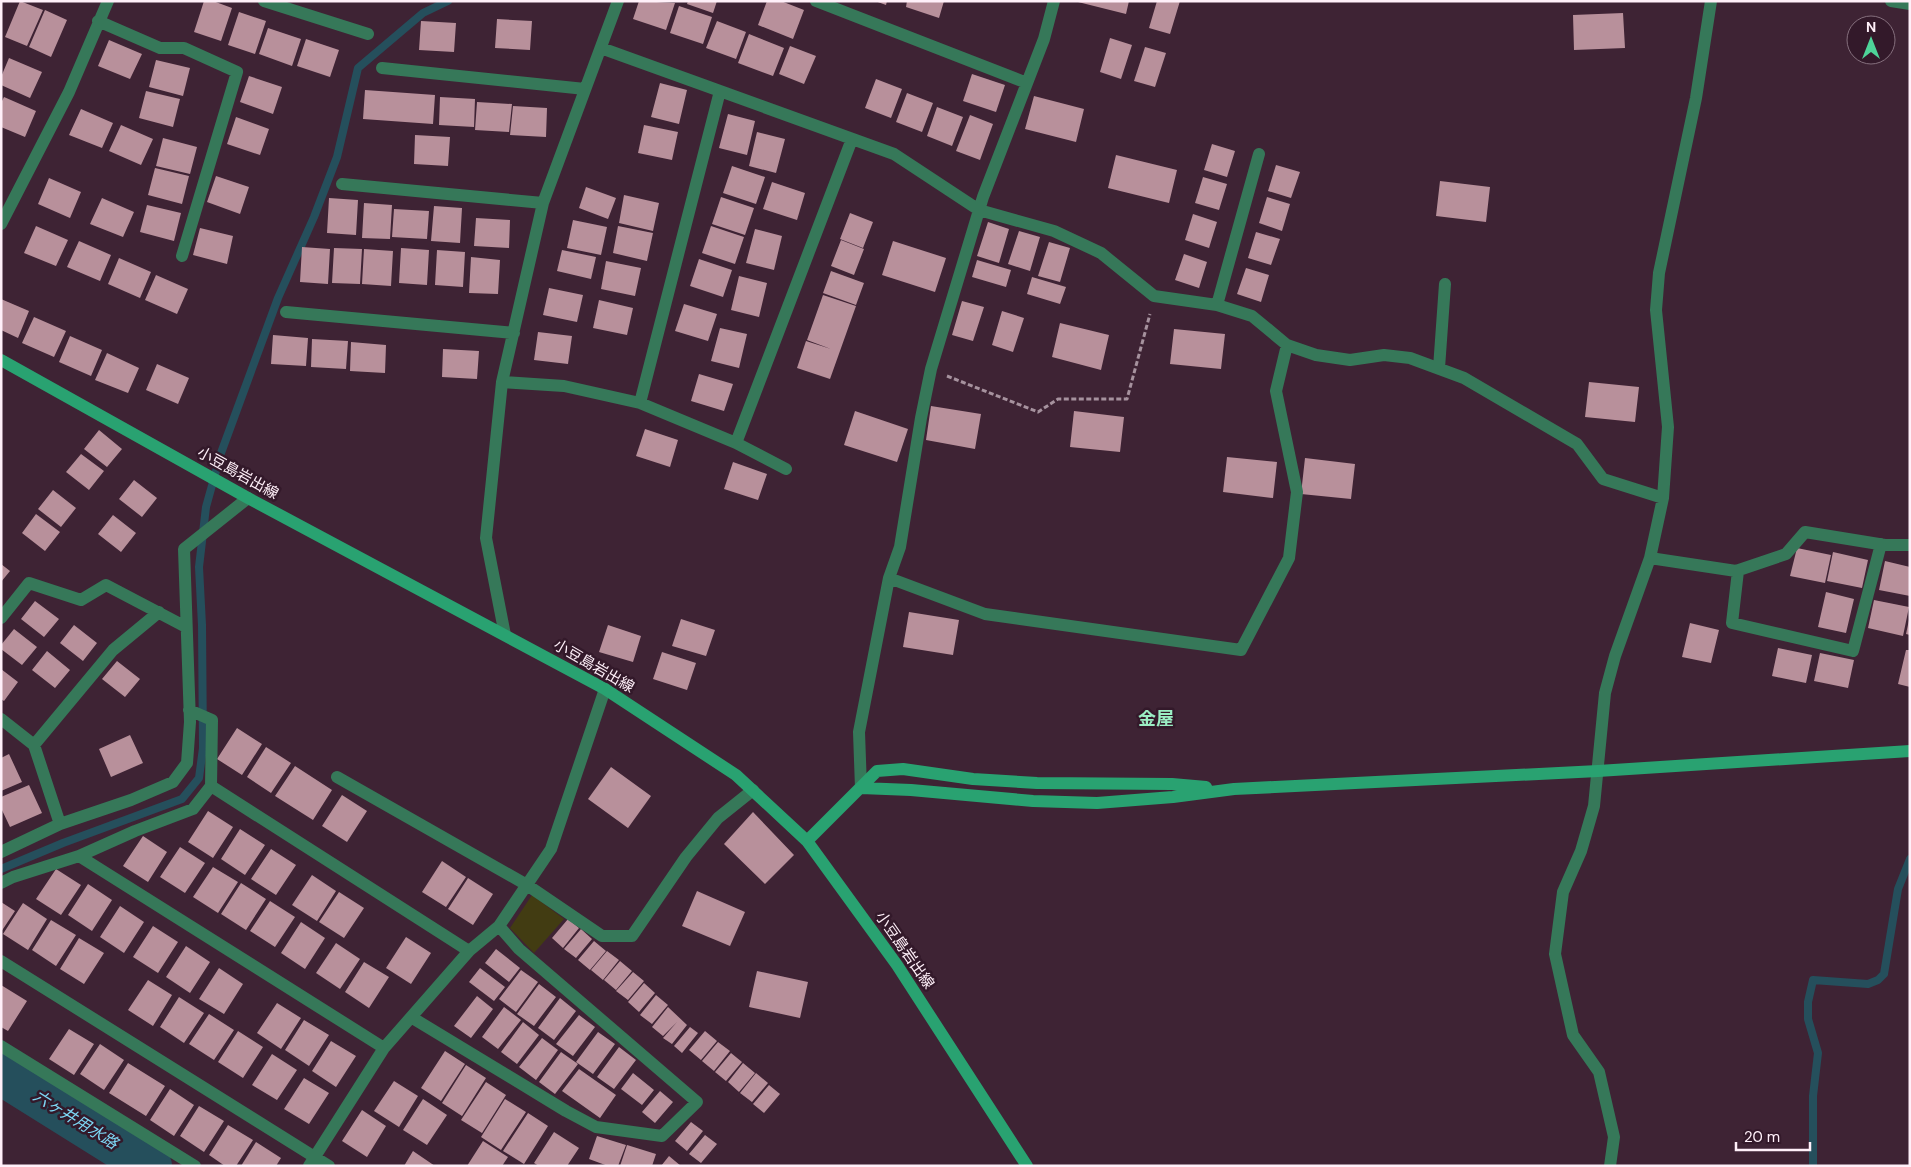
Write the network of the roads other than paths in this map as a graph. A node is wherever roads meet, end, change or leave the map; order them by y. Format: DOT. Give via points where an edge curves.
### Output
graph roads {
  1 [pos="108,1"];
  2 [pos="264,1"];
  3 [pos="618,1"];
  4 [pos="816,1"];
  5 [pos="1054,1"];
  6 [pos="1711,1"];
  7 [pos="1891,1"];
  8 [pos="1910,4"];
  9 [pos="98,21"];
  10 [pos="368,34"];
  11 [pos="601,48"];
  12 [pos="382,68"];
  13 [pos="1027,83"];
  14 [pos="585,89"];
  15 [pos="720,91"];
  16 [pos="852,139"];
  17 [pos="1259,154"];
  18 [pos="342,184"];
  19 [pos="543,203"];
  20 [pos="979,210"];
  21 [pos="1,224"];
  22 [pos="182,256"];
  23 [pos="1445,284"];
  24 [pos="1217,305"];
  25 [pos="286,312"];
  26 [pos="514,333"];
  27 [pos="1287,345"];
  28 [pos="1,360"];
  29 [pos="1439,368"];
  30 [pos="502,382"];
  31 [pos="640,403"];
  32 [pos="736,443"];
  33 [pos="786,469"];
  34 [pos="248,498"];
  35 [pos="1663,498"];
  36 [pos="1881,544"];
  37 [pos="1910,545"];
  38 [pos="1650,558"];
  39 [pos="1738,571"];
  40 [pos="889,578"];
  41 [pos="158,612"];
  42 [pos="1,618"];
  43 [pos="186,627"];
  44 [pos="505,635"];
  45 [pos="606,689"];
  46 [pos="189,710"];
  47 [pos="1,719"];
  48 [pos="34,745"];
  49 [pos="1910,751"];
  50 [pos="1598,771"];
  51 [pos="336,777"];
  52 [pos="211,786"];
  53 [pos="861,788"];
  54 [pos="1234,789"];
  55 [pos="753,790"];
  56 [pos="60,824"];
  57 [pos="807,842"];
  58 [pos="1,852"];
  59 [pos="79,856"];
  60 [pos="1,883"];
  61 [pos="527,885"];
  62 [pos="499,926"];
  63 [pos="469,950"];
  64 [pos="1,961"];
  65 [pos="411,1017"];
  66 [pos="1,1046"];
  67 [pos="384,1048"];
  68 [pos="312,1162"];
  69 [pos="195,1166"];
  70 [pos="329,1166"];
  71 [pos="1027,1166"];
  72 [pos="1610,1166"];
  1 -- 9 [label="street"];
  2 -- 10 [label="street"];
  3 -- 11 [label="street"];
  4 -- 13 [label="street"];
  5 -- 13 [label="street"];
  6 -- 35 [label="street" via="1696,98 1659,273 1656,310 1668,426"];
  7 -- 8 [label="street"];
  9 -- 21 [label="street" via="69,92"];
  9 -- 22 [label="street" via="160,48 184,48 237,72"];
  11 -- 14 [label="street"];
  11 -- 15 [label="street"];
  12 -- 14 [label="street"];
  13 -- 20 [label="street"];
  14 -- 19 [label="street"];
  15 -- 16 [label="street"];
  15 -- 31 [label="street"];
  16 -- 20 [label="street" via="894,154"];
  16 -- 32 [label="street"];
  17 -- 24 [label="street"];
  18 -- 19 [label="street"];
  19 -- 26 [label="street"];
  20 -- 24 [label="street" via="1054,230 1100,253 1154,296"];
  20 -- 40 [label="street" via="931,369 900,547"];
  23 -- 29 [label="street"];
  24 -- 27 [label="street" via="1252,316"];
  25 -- 26 [label="street"];
  26 -- 30 [label="street"];
  27 -- 29 [label="street" via="1316,356 1350,360 1384,355 1410,358"];
  27 -- 40 [label="street" via="1276,391 1297,492 1289,558 1240,650 984,614"];
  28 -- 34 [label="street, 小豆島岩出線"];
  29 -- 35 [label="street" via="1464,378 1577,444 1603,479"];
  30 -- 31 [label="street" via="564,386"];
  30 -- 44 [label="street" via="486,538"];
  31 -- 32 [label="street"];
  32 -- 33 [label="street"];
  34 -- 43 [label="street" via="184,550"];
  34 -- 44 [label="street, 小豆島岩出線"];
  35 -- 38 [label="street"];
  36 -- 37 [label="street"];
  36 -- 39 [label="street" via="1805,532 1786,554"];
  36 -- 39 [label="street" via="1853,651 1732,623"];
  38 -- 39 [label="street"];
  38 -- 50 [label="street" via="1614,656 1605,693"];
  40 -- 53 [label="street" via="859,732"];
  41 -- 42 [label="street" via="106,585 81,600 29,583"];
  41 -- 43 [label="street"];
  41 -- 48 [label="street" via="113,650"];
  43 -- 46 [label="street"];
  44 -- 45 [label="street, 小豆島岩出線"];
  45 -- 55 [label="street, 小豆島岩出線" via="736,774"];
  45 -- 61 [label="street" via="550,849"];
  46 -- 52 [label="street" via="212,720"];
  46 -- 56 [label="street" via="187,764 173,782"];
  47 -- 48 [label="street"];
  48 -- 56 [label="street"];
  49 -- 50 [label="street"];
  50 -- 54 [label="street"];
  50 -- 72 [label="street" via="1594,806 1563,892 1555,954 1573,1035 1599,1072 1614,1137"];
  51 -- 61 [label="street"];
  52 -- 59 [label="street" via="193,809"];
  52 -- 63 [label="street"];
  53 -- 54 [label="street" via="1097,803"];
  53 -- 54 [label="street" via="877,771 903,769 973,779 1172,784"];
  53 -- 57 [label="street"];
  55 -- 57 [label="street, 小豆島岩出線"];
  55 -- 61 [label="street" via="718,818 686,857 632,936 602,936"];
  56 -- 58 [label="street"];
  57 -- 71 [label="street, 小豆島岩出線" via="897,965"];
  59 -- 60 [label="street"];
  59 -- 67 [label="street"];
  61 -- 62 [label="street"];
  62 -- 63 [label="street"];
  62 -- 65 [label="street" via="519,949 697,1102 662,1136 596,1127"];
  63 -- 65 [label="street"];
  64 -- 68 [label="street"];
  65 -- 67 [label="street"];
  66 -- 69 [label="street"];
  67 -- 68 [label="street"];
  68 -- 70 [label="street"];
}
